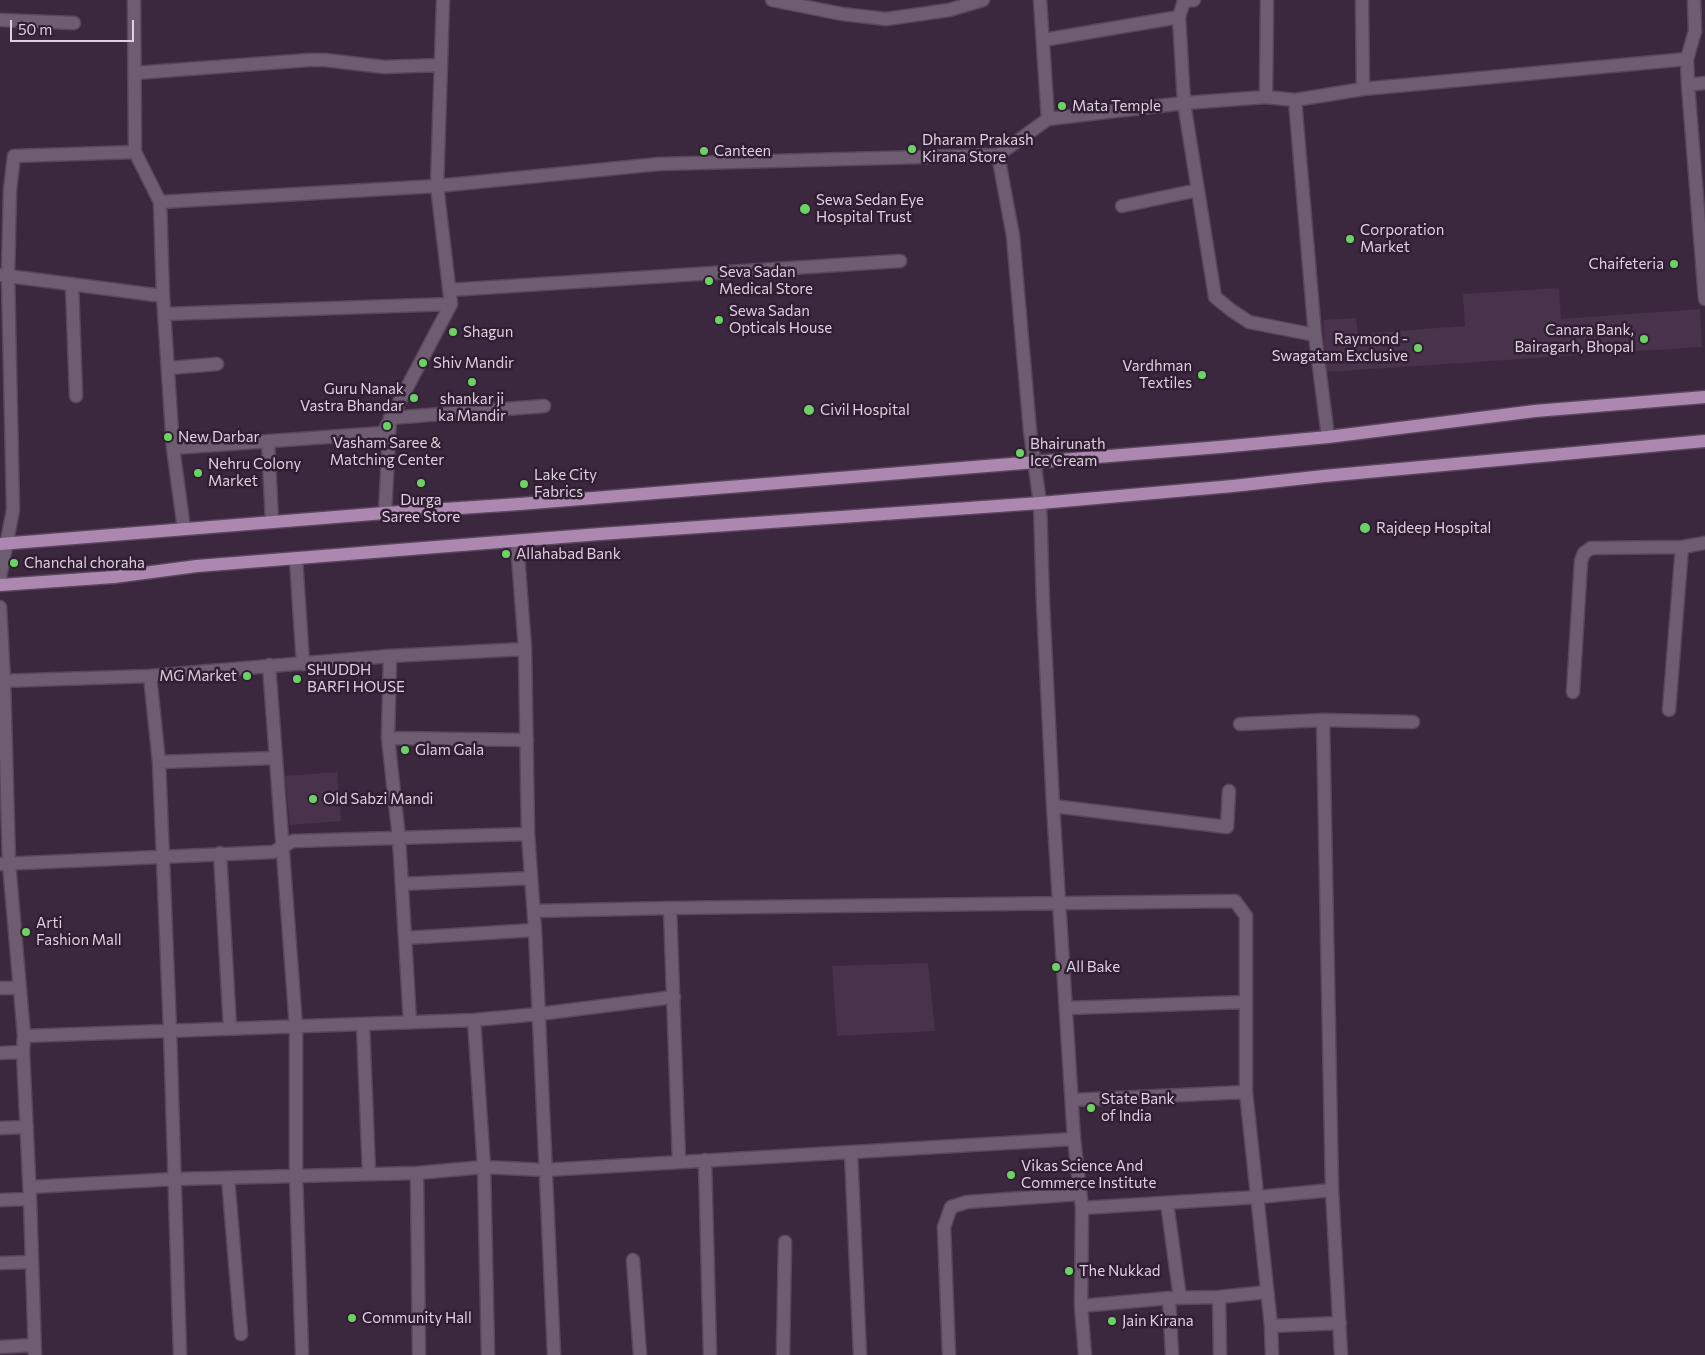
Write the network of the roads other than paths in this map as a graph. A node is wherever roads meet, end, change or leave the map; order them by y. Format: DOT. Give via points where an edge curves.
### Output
graph roads {
  1 [pos="134,0"];
  2 [pos="443,0"];
  3 [pos="772,0"];
  4 [pos="983,0"];
  5 [pos="1040,0"];
  6 [pos="1194,0"];
  7 [pos="1267,0"];
  8 [pos="1362,0"];
  9 [pos="1694,0"];
  10 [pos="1179,17"];
  11 [pos="0,20"];
  12 [pos="74,23"];
  13 [pos="1043,40"];
  14 [pos="1688,59"];
  15 [pos="441,65"];
  16 [pos="134,73"];
  17 [pos="1705,83"];
  18 [pos="1688,85"];
  19 [pos="1363,89"];
  20 [pos="1266,97"];
  21 [pos="1295,100"];
  22 [pos="1184,104"];
  23 [pos="1048,119"];
  24 [pos="135,152"];
  25 [pos="998,155"];
  26 [pos="436,186"];
  27 [pos="5,190"];
  28 [pos="1198,190"];
  29 [pos="160,202"];
  30 [pos="1701,203"];
  31 [pos="1122,206"];
  32 [pos="900,261"];
  33 [pos="4,275"];
  34 [pos="72,284"];
  35 [pos="449,290"];
  36 [pos="163,296"];
  37 [pos="1705,299"];
  38 [pos="451,304"];
  39 [pos="164,314"];
  40 [pos="1315,335"];
  41 [pos="217,364"];
  42 [pos="168,368"];
  43 [pos="76,396"];
  44 [pos="1705,397"];
  45 [pos="544,406"];
  46 [pos="390,418"];
  47 [pos="1328,437"];
  48 [pos="268,441"];
  49 [pos="1705,441"];
  50 [pos="6,443"];
  51 [pos="173,448"];
  52 [pos="1034,462"];
  53 [pos="1040,503"];
  54 [pos="385,513"];
  55 [pos="272,522"];
  56 [pos="184,529"];
  57 [pos="517,542"];
  58 [pos="1705,542"];
  59 [pos="3,544"];
  60 [pos="1682,547"];
  61 [pos="296,559"];
  62 [pos="0,577"];
  63 [pos="0,585"];
  64 [pos="0,607"];
  65 [pos="525,649"];
  66 [pos="390,656"];
  67 [pos="303,664"];
  68 [pos="269,666"];
  69 [pos="150,676"];
  70 [pos="2,681"];
  71 [pos="1573,692"];
  72 [pos="1669,710"];
  73 [pos="1324,720"];
  74 [pos="1413,722"];
  75 [pos="1240,724"];
  76 [pos="388,738"];
  77 [pos="527,740"];
  78 [pos="274,758"];
  79 [pos="159,762"];
  80 [pos="1229,791"];
  81 [pos="1054,806"];
  82 [pos="528,834"];
  83 [pos="399,838"];
  84 [pos="281,848"];
  85 [pos="220,853"];
  86 [pos="163,856"];
  87 [pos="4,864"];
  88 [pos="531,878"];
  89 [pos="402,884"];
  90 [pos="1060,902"];
  91 [pos="670,908"];
  92 [pos="534,911"];
  93 [pos="535,930"];
  94 [pos="405,938"];
  95 [pos="0,988"];
  96 [pos="19,988"];
  97 [pos="674,997"];
  98 [pos="1246,1002"];
  99 [pos="1067,1008"];
  100 [pos="539,1014"];
  101 [pos="474,1020"];
  102 [pos="410,1022"];
  103 [pos="363,1025"];
  104 [pos="296,1027"];
  105 [pos="230,1028"];
  106 [pos="170,1030"];
  107 [pos="24,1036"];
  108 [pos="23,1052"];
  109 [pos="0,1053"];
  110 [pos="1246,1092"];
  111 [pos="1073,1100"];
  112 [pos="27,1127"];
  113 [pos="0,1128"];
  114 [pos="1074,1139"];
  115 [pos="851,1152"];
  116 [pos="705,1160"];
  117 [pos="679,1162"];
  118 [pos="484,1167"];
  119 [pos="545,1170"];
  120 [pos="369,1173"];
  121 [pos="417,1173"];
  122 [pos="296,1175"];
  123 [pos="228,1178"];
  124 [pos="175,1179"];
  125 [pos="1332,1190"];
  126 [pos="30,1193"];
  127 [pos="1080,1194"];
  128 [pos="1258,1197"];
  129 [pos="0,1200"];
  130 [pos="1167,1203"];
  131 [pos="1082,1208"];
  132 [pos="785,1242"];
  133 [pos="633,1260"];
  134 [pos="31,1262"];
  135 [pos="0,1263"];
  136 [pos="1267,1292"];
  137 [pos="1219,1297"];
  138 [pos="1175,1298"];
  139 [pos="1082,1306"];
  140 [pos="1340,1323"];
  141 [pos="1271,1326"];
  142 [pos="240,1334"];
  143 [pos="0,1347"];
  144 [pos="35,1350"];
  145 [pos="180,1355"];
  146 [pos="302,1355"];
  147 [pos="419,1355"];
  148 [pos="488,1355"];
  149 [pos="554,1355"];
  150 [pos="640,1355"];
  151 [pos="710,1355"];
  152 [pos="783,1355"];
  153 [pos="860,1355"];
  154 [pos="949,1355"];
  155 [pos="1085,1355"];
  156 [pos="1172,1355"];
  157 [pos="1220,1355"];
  158 [pos="1272,1355"];
  159 [pos="1341,1355"];
  1 -- 16 [label="street"];
  2 -- 15 [label="street"];
  3 -- 4 [label="street" via="886,19 949,10"];
  5 -- 13 [label="street"];
  6 -- 10 [label="street" via="1184,1"];
  7 -- 20 [label="street"];
  8 -- 19 [label="street"];
  9 -- 14 [label="street" via="1695,31"];
  10 -- 13 [label="street"];
  10 -- 22 [label="street"];
  11 -- 12 [label="street"];
  13 -- 23 [label="street"];
  14 -- 18 [label="street"];
  14 -- 19 [label="street"];
  15 -- 16 [label="street" via="384,67 310,60"];
  15 -- 26 [label="street"];
  16 -- 24 [label="street"];
  17 -- 18 [label="street"];
  18 -- 30 [label="street"];
  19 -- 21 [label="street"];
  20 -- 21 [label="street"];
  20 -- 22 [label="street"];
  21 -- 40 [label="street"];
  22 -- 23 [label="street"];
  22 -- 28 [label="street"];
  23 -- 25 [label="street"];
  24 -- 27 [label="street" via="14,156"];
  24 -- 29 [label="street"];
  25 -- 26 [label="street" via="659,164"];
  25 -- 52 [label="street" via="1014,236"];
  26 -- 29 [label="street"];
  26 -- 35 [label="street"];
  27 -- 33 [label="street"];
  28 -- 31 [label="street"];
  28 -- 40 [label="street" via="1215,297 1250,322"];
  29 -- 36 [label="street"];
  30 -- 37 [label="street"];
  32 -- 35 [label="street"];
  33 -- 34 [label="street"];
  33 -- 50 [label="street"];
  34 -- 36 [label="street"];
  34 -- 43 [label="street"];
  35 -- 38 [label="street"];
  36 -- 39 [label="street"];
  38 -- 39 [label="street"];
  38 -- 46 [label="street"];
  39 -- 42 [label="street"];
  40 -- 47 [label="street"];
  41 -- 42 [label="street"];
  42 -- 51 [label="street"];
  44 -- 47 [label="main road" via="1535,411"];
  45 -- 46 [label="street"];
  46 -- 48 [label="street" via="382,433"];
  46 -- 54 [label="street"];
  47 -- 52 [label="main road"];
  48 -- 51 [label="street"];
  48 -- 55 [label="street"];
  49 -- 53 [label="main road"];
  50 -- 59 [label="street" via="13,510"];
  51 -- 56 [label="street"];
  52 -- 53 [label="street"];
  52 -- 54 [label="main road"];
  53 -- 57 [label="main road"];
  53 -- 81 [label="street"];
  54 -- 55 [label="main road"];
  55 -- 56 [label="main road"];
  56 -- 59 [label="main road"];
  57 -- 61 [label="main road"];
  57 -- 65 [label="street"];
  58 -- 60 [label="street"];
  59 -- 62 [label="street"];
  60 -- 71 [label="street" via="1591,548 1584,553"];
  60 -- 72 [label="street"];
  61 -- 63 [label="main road"];
  61 -- 67 [label="street"];
  64 -- 70 [label="street"];
  65 -- 66 [label="street"];
  65 -- 77 [label="street"];
  66 -- 67 [label="street"];
  66 -- 76 [label="street"];
  67 -- 68 [label="street"];
  68 -- 69 [label="street"];
  68 -- 78 [label="street"];
  69 -- 70 [label="street"];
  69 -- 79 [label="street"];
  70 -- 87 [label="street"];
  73 -- 74 [label="street"];
  73 -- 75 [label="street"];
  73 -- 125 [label="street"];
  76 -- 77 [label="street"];
  76 -- 83 [label="street"];
  77 -- 82 [label="street"];
  78 -- 79 [label="street"];
  78 -- 84 [label="street"];
  79 -- 86 [label="street"];
  80 -- 81 [label="street" via="1227,827"];
  81 -- 90 [label="street"];
  82 -- 83 [label="street"];
  82 -- 88 [label="street"];
  83 -- 84 [label="street" via="292,842"];
  83 -- 89 [label="street"];
  84 -- 85 [label="street" via="273,852"];
  84 -- 104 [label="street"];
  85 -- 86 [label="street"];
  85 -- 105 [label="street"];
  86 -- 87 [label="street"];
  86 -- 106 [label="street"];
  87 -- 96 [label="street"];
  88 -- 89 [label="street"];
  88 -- 92 [label="street"];
  89 -- 94 [label="street"];
  90 -- 91 [label="street"];
  90 -- 98 [label="street" via="1234,901 1246,916"];
  90 -- 99 [label="street"];
  91 -- 92 [label="street"];
  91 -- 97 [label="street"];
  92 -- 93 [label="street"];
  93 -- 94 [label="street"];
  93 -- 100 [label="street"];
  94 -- 102 [label="street"];
  95 -- 96 [label="street"];
  96 -- 107 [label="street"];
  97 -- 100 [label="street"];
  97 -- 117 [label="street"];
  98 -- 99 [label="street"];
  98 -- 110 [label="street"];
  99 -- 111 [label="street"];
  100 -- 101 [label="street"];
  100 -- 119 [label="street"];
  101 -- 102 [label="street"];
  101 -- 118 [label="street"];
  102 -- 103 [label="street"];
  103 -- 104 [label="street"];
  103 -- 120 [label="street"];
  104 -- 105 [label="street"];
  104 -- 122 [label="street"];
  105 -- 106 [label="street"];
  106 -- 107 [label="street"];
  106 -- 124 [label="street"];
  107 -- 108 [label="street"];
  108 -- 109 [label="street"];
  108 -- 112 [label="street"];
  110 -- 111 [label="street"];
  110 -- 128 [label="street"];
  111 -- 114 [label="street"];
  112 -- 113 [label="street"];
  112 -- 126 [label="street"];
  114 -- 115 [label="street"];
  114 -- 127 [label="street"];
  115 -- 116 [label="street"];
  115 -- 153 [label="street"];
  116 -- 117 [label="street"];
  116 -- 151 [label="street"];
  117 -- 119 [label="street"];
  118 -- 119 [label="street"];
  118 -- 121 [label="street"];
  118 -- 148 [label="street"];
  119 -- 149 [label="street"];
  120 -- 121 [label="street"];
  120 -- 122 [label="street"];
  121 -- 147 [label="street"];
  122 -- 123 [label="street"];
  122 -- 146 [label="street"];
  123 -- 124 [label="street"];
  123 -- 142 [label="street"];
  124 -- 126 [label="street"];
  124 -- 145 [label="street"];
  125 -- 128 [label="street"];
  125 -- 140 [label="street"];
  126 -- 129 [label="street"];
  126 -- 134 [label="street"];
  127 -- 131 [label="street"];
  127 -- 154 [label="street" via="967,1202 951,1207 944,1227"];
  128 -- 130 [label="street"];
  128 -- 136 [label="street"];
  130 -- 131 [label="street"];
  130 -- 138 [label="street"];
  131 -- 139 [label="street"];
  132 -- 152 [label="street"];
  133 -- 150 [label="street"];
  134 -- 135 [label="street"];
  134 -- 144 [label="street"];
  136 -- 137 [label="street"];
  136 -- 141 [label="street"];
  137 -- 138 [label="street"];
  137 -- 157 [label="street"];
  138 -- 139 [label="street"];
  138 -- 156 [label="street"];
  139 -- 155 [label="street"];
  140 -- 141 [label="street"];
  140 -- 159 [label="street"];
  141 -- 158 [label="street"];
  143 -- 144 [label="street"];
}
